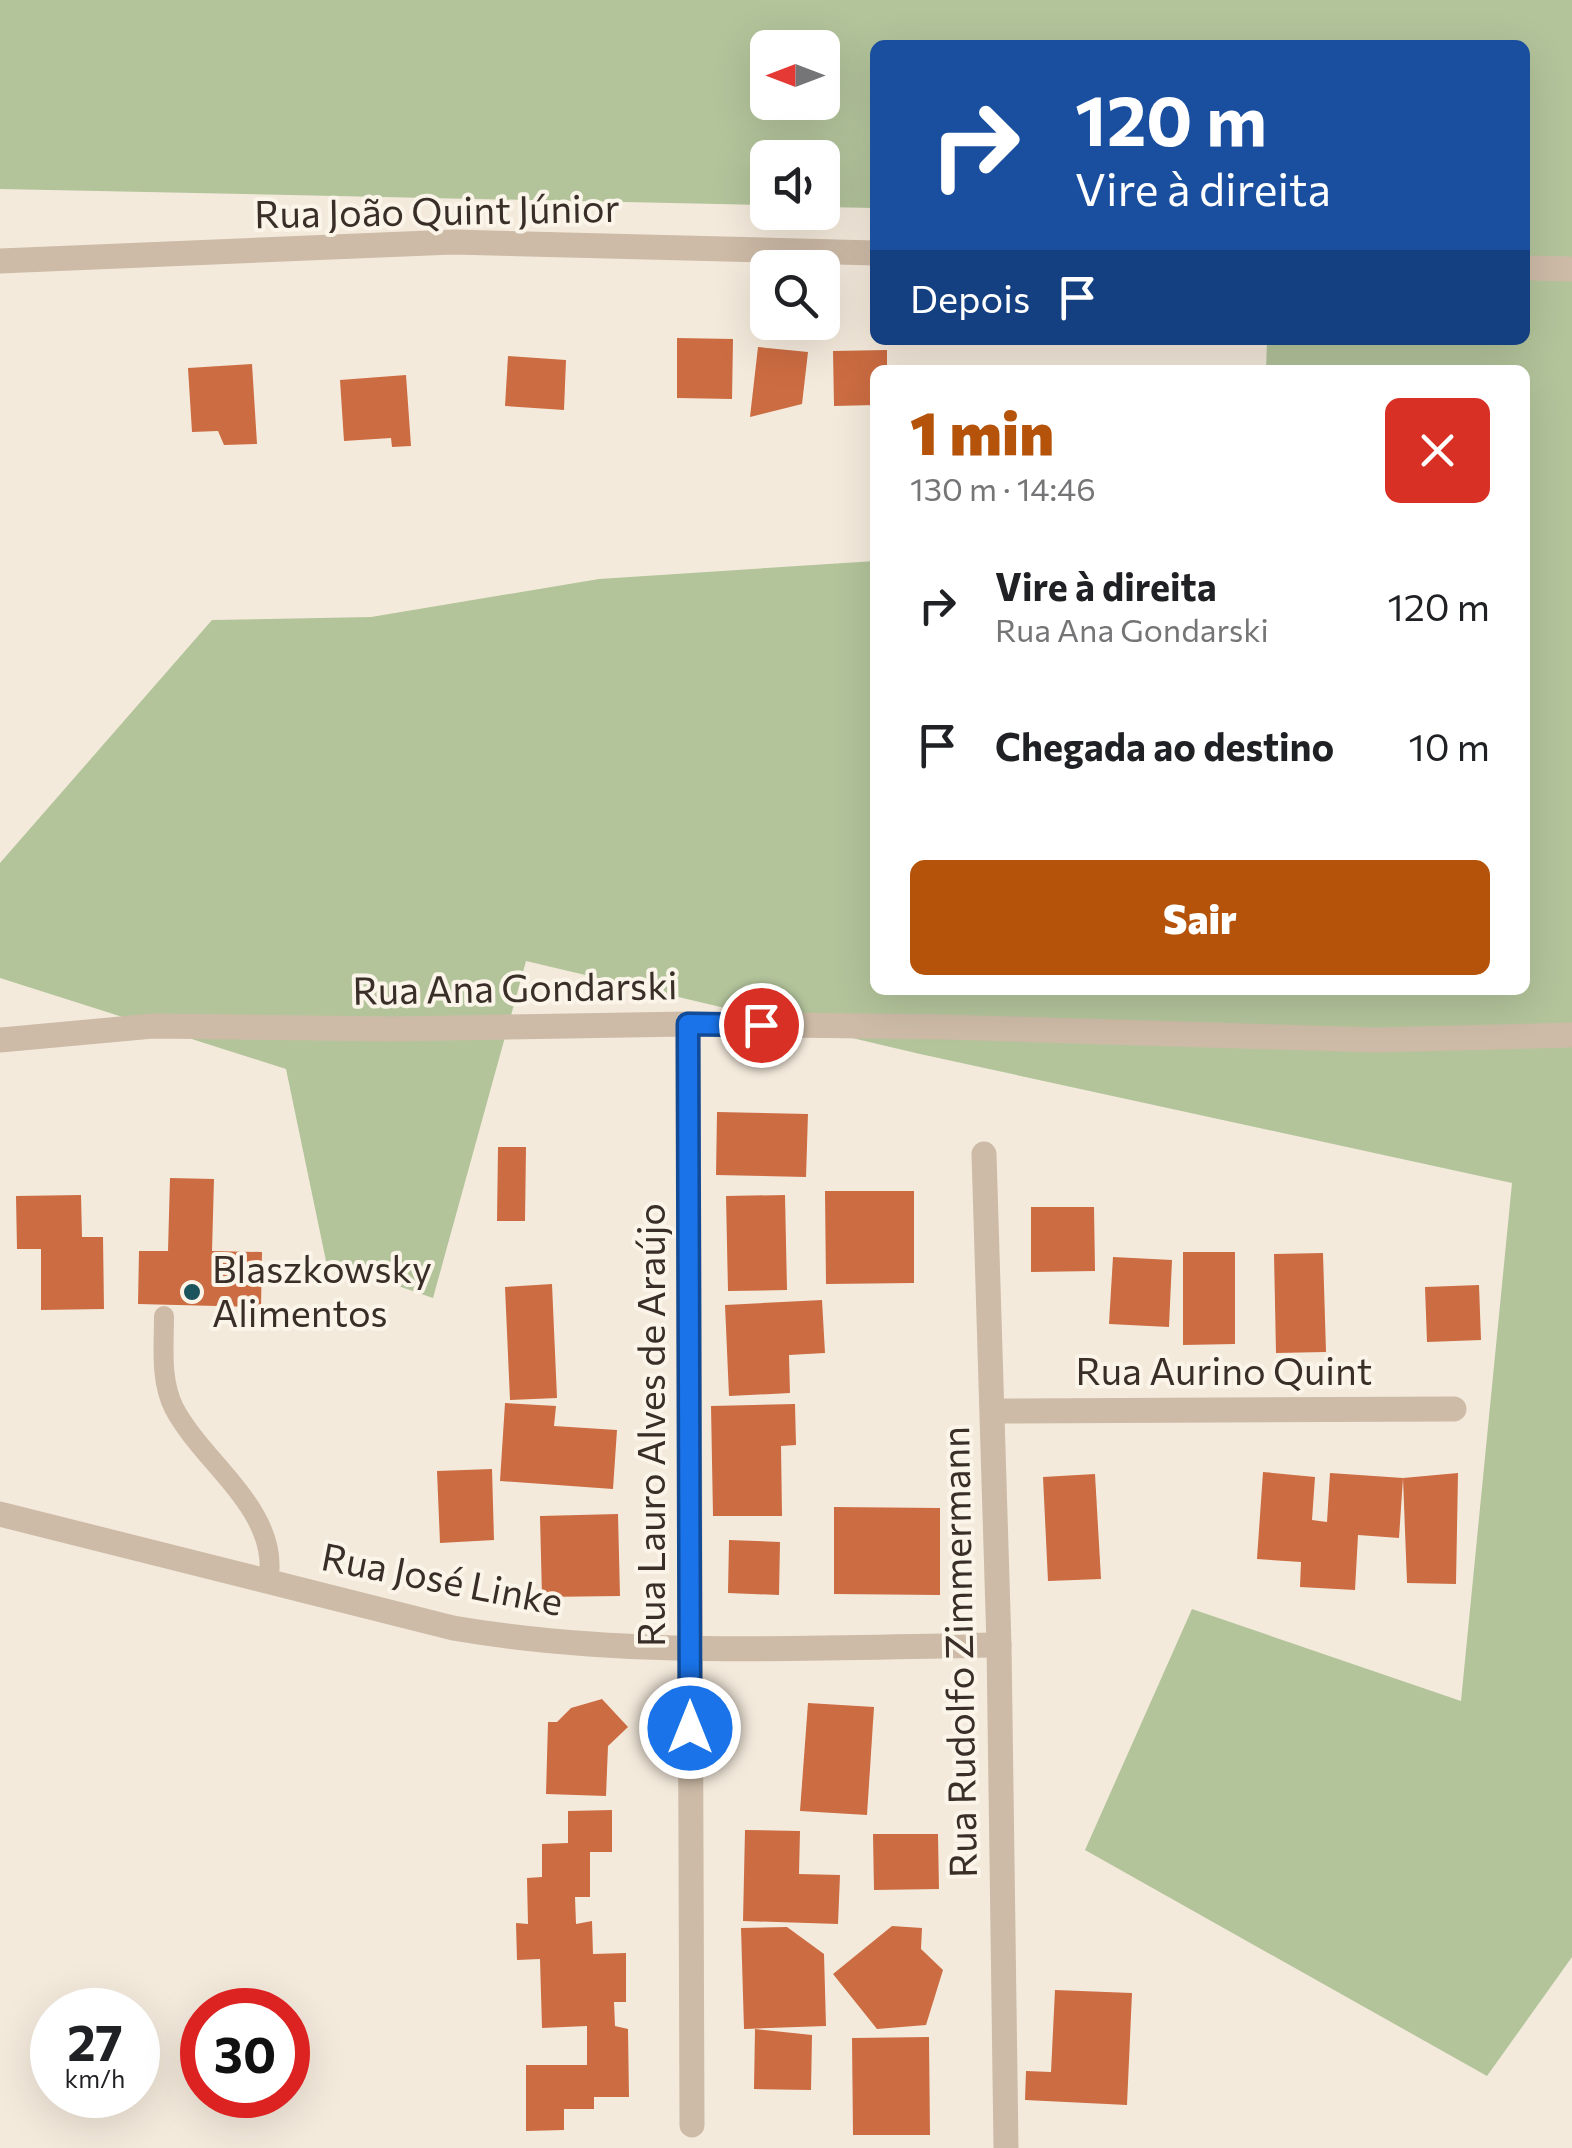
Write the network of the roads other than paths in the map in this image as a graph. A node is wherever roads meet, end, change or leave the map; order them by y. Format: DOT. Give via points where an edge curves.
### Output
graph roads {
  1 [pos="870,252"];
  2 [pos="0,261"];
  3 [pos="1530,268"];
  4 [pos="1572,270"];
  5 [pos="688,1024"];
  6 [pos="1572,1035"];
  7 [pos="0,1040"];
  8 [pos="984,1154"];
  9 [pos="164,1316"];
  10 [pos="1454,1409"];
  11 [pos="994,1411"];
  12 [pos="0,1514"];
  13 [pos="268,1582"];
  14 [pos="1000,1646"];
  15 [pos="690,1648"];
  16 [pos="692,2125"];
  17 [pos="1006,2148"];
  1 -- 2 [label="street, Rua João Quint Júnior" via="453,242"];
  3 -- 4 [label="street"];
  5 -- 6 [label="street, Rua Ana Gondarski" via="1375,1040"];
  5 -- 7 [label="street, Rua Ana Gondarski" via="153,1026"];
  5 -- 15 [label="street, Rua Lauro Alves de Araújo"];
  8 -- 11 [label="street, Rua Rudolfo Zimmermann"];
  9 -- 13 [label="lane" via="164,1383 189,1432 260,1522 272,1565"];
  10 -- 11 [label="street, Rua Aurino Quint"];
  11 -- 14 [label="street, Rua Rudolfo Zimmermann"];
  12 -- 13 [label="street, Rua José Linke"];
  13 -- 15 [label="street, Rua José Linke" via="516,1639"];
  14 -- 15 [label="street, Rua José Linke"];
  14 -- 17 [label="street, Rua Rudolfo Zimmermann"];
  15 -- 16 [label="street, Rua Lauro Alves de Araújo"];
}
